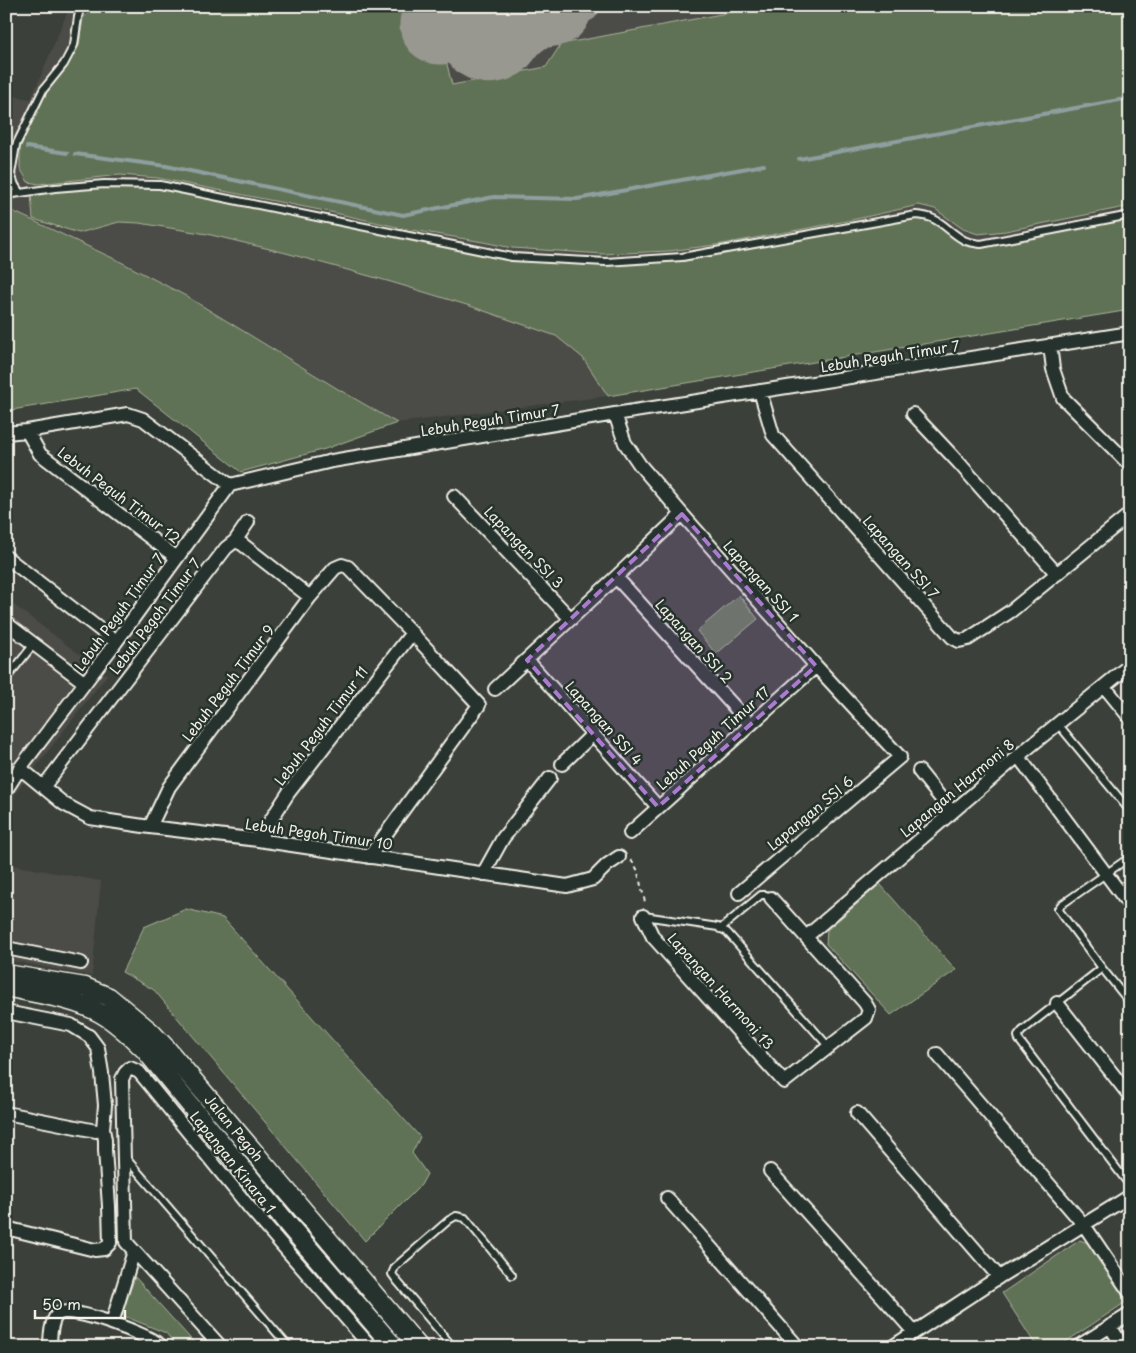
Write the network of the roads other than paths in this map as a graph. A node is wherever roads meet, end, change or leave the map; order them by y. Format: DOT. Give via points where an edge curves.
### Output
graph roads {
  1 [pos="81,6"];
  2 [pos="20,193"];
  3 [pos="6,195"];
  4 [pos="1130,215"];
  5 [pos="1130,333"];
  6 [pos="1050,345"];
  7 [pos="760,391"];
  8 [pos="615,414"];
  9 [pos="913,414"];
  10 [pos="28,431"];
  11 [pos="6,433"];
  12 [pos="1130,465"];
  13 [pos="230,485"];
  14 [pos="454,496"];
  15 [pos="682,514"];
  16 [pos="1130,514"];
  17 [pos="248,522"];
  18 [pos="234,541"];
  19 [pos="6,558"];
  20 [pos="177,558"];
  21 [pos="1057,574"];
  22 [pos="616,577"];
  23 [pos="310,597"];
  24 [pos="571,619"];
  25 [pos="6,623"];
  26 [pos="412,633"];
  27 [pos="116,642"];
  28 [pos="34,644"];
  29 [pos="527,660"];
  30 [pos="1130,665"];
  31 [pos="816,666"];
  32 [pos="6,679"];
  33 [pos="85,682"];
  34 [pos="1104,686"];
  35 [pos="495,689"];
  36 [pos="1130,718"];
  37 [pos="750,724"];
  38 [pos="1058,724"];
  39 [pos="593,734"];
  40 [pos="900,756"];
  41 [pos="1018,756"];
  42 [pos="562,764"];
  43 [pos="20,768"];
  44 [pos="919,771"];
  45 [pos="550,778"];
  46 [pos="44,786"];
  47 [pos="6,788"];
  48 [pos="658,807"];
  49 [pos="1130,811"];
  50 [pos="952,812"];
  51 [pos="150,828"];
  52 [pos="630,833"];
  53 [pos="258,840"];
  54 [pos="1130,856"];
  55 [pos="369,857"];
  56 [pos="619,857"];
  57 [pos="483,874"];
  58 [pos="1105,874"];
  59 [pos="739,893"];
  60 [pos="771,898"];
  61 [pos="1130,906"];
  62 [pos="642,916"];
  63 [pos="720,929"];
  64 [pos="806,936"];
  65 [pos="6,948"];
  66 [pos="81,963"];
  67 [pos="1102,968"];
  68 [pos="6,974"];
  69 [pos="6,987"];
  70 [pos="1057,1003"];
  71 [pos="1130,1003"];
  72 [pos="6,1012"];
  73 [pos="829,1047"];
  74 [pos="937,1054"];
  75 [pos="1130,1096"];
  76 [pos="6,1113"];
  77 [pos="856,1113"];
  78 [pos="103,1129"];
  79 [pos="124,1156"];
  80 [pos="770,1171"];
  81 [pos="1130,1186"];
  82 [pos="1130,1196"];
  83 [pos="667,1198"];
  84 [pos="1084,1225"];
  85 [pos="6,1228"];
  86 [pos="134,1251"];
  87 [pos="512,1275"];
  88 [pos="999,1278"];
  89 [pos="1130,1293"];
  90 [pos="1130,1314"];
  91 [pos="112,1323"];
  92 [pos="1110,1326"];
  93 [pos="914,1332"];
  94 [pos="49,1346"];
  95 [pos="162,1347"];
  96 [pos="221,1347"];
  97 [pos="290,1347"];
  98 [pos="371,1347"];
  99 [pos="394,1347"];
  100 [pos="419,1347"];
  101 [pos="453,1347"];
  102 [pos="529,1347"];
  103 [pos="533,1347"];
  104 [pos="798,1347"];
  105 [pos="892,1347"];
  106 [pos="1077,1347"];
  107 [pos="1123,1347"];
  1 -- 2 [label="lane" via="74,45 44,90 16,145 11,174"];
  2 -- 3 [label="lane"];
  2 -- 4 [label="lane" via="104,184 160,185 512,257 606,262 682,257 916,215 937,220 962,240 981,244"];
  5 -- 6 [label="street, Lebuh Peguh Timur 7"];
  6 -- 7 [label="street, Lebuh Peguh Timur 7"];
  6 -- 12 [label="street" via="1063,398"];
  7 -- 8 [label="street, Lebuh Peguh Timur 7"];
  7 -- 21 [label="street, Lapangan SSI 7" via="773,435 952,637 959,641 968,639 1011,611"];
  8 -- 13 [label="street, Lebuh Peguh Timur 7" via="332,461"];
  8 -- 15 [label="street, Lapangan SSI 1" via="625,443"];
  9 -- 21 [label="street"];
  10 -- 11 [label="street"];
  10 -- 13 [label="street" via="128,414 142,420"];
  10 -- 20 [label="street, Lebuh Peguh Timur 12" via="40,454"];
  13 -- 20 [label="street, Lebuh Peguh Timur 7"];
  14 -- 24 [label="street, Lapangan SSI 3"];
  15 -- 22 [label="street"];
  15 -- 31 [label="street, Lapangan SSI 1"];
  16 -- 21 [label="street, Lapangan SSI 7"];
  17 -- 18 [label="street, Lebuh Pegoh Timur 7"];
  18 -- 23 [label="street"];
  18 -- 46 [label="street, Lebuh Pegoh Timur 7"];
  19 -- 27 [label="street"];
  20 -- 27 [label="street, Lebuh Peguh Timur 7"];
  22 -- 24 [label="street"];
  22 -- 37 [label="street, Lapangan SSI 2"];
  23 -- 26 [label="street, Lebuh Peguh Timur 9" via="335,568 348,567"];
  23 -- 51 [label="street, Lebuh Peguh Timur 9" via="169,788"];
  24 -- 29 [label="street"];
  25 -- 28 [label="street"];
  26 -- 53 [label="street, Lebuh Peguh Timur 11" via="289,792"];
  26 -- 55 [label="street" via="479,705"];
  27 -- 33 [label="street, Lebuh Peguh Timur 7"];
  28 -- 32 [label="lane"];
  28 -- 33 [label="street"];
  29 -- 35 [label="street"];
  29 -- 39 [label="street, Lapangan SSI 4"];
  30 -- 34 [label="street, Lapangan Harmoni 8"];
  31 -- 37 [label="street, Lebuh Peguh Timur 17"];
  31 -- 40 [label="street, Lapangan SSI 1"];
  33 -- 43 [label="street, Lebuh Peguh Timur 7"];
  34 -- 36 [label="street"];
  34 -- 38 [label="street, Lapangan Harmoni 8"];
  37 -- 48 [label="street, Lebuh Peguh Timur 17"];
  38 -- 41 [label="street, Lapangan Harmoni 8"];
  38 -- 49 [label="lane"];
  39 -- 42 [label="street"];
  39 -- 48 [label="street, Lapangan SSI 4"];
  40 -- 59 [label="street, Lapangan SSI 6"];
  41 -- 50 [label="street, Lapangan Harmoni 8"];
  41 -- 58 [label="street"];
  43 -- 46 [label="street, Lebuh Pegoh Timur 10"];
  43 -- 47 [label="street, Lebuh Peguh Timur 7"];
  44 -- 50 [label="street"];
  45 -- 57 [label="street" via="503,838"];
  46 -- 51 [label="street, Lebuh Pegoh Timur 10" via="64,804 90,818"];
  48 -- 52 [label="street, Lebuh Peguh Timur 17"];
  50 -- 64 [label="street, Lapangan Harmoni 8"];
  51 -- 53 [label="street, Lebuh Pegoh Timur 10"];
  53 -- 55 [label="street, Lebuh Pegoh Timur 10"];
  54 -- 58 [label="lane"];
  55 -- 57 [label="street, Lebuh Pegoh Timur 10"];
  56 -- 57 [label="street, Lebuh Pegoh Timur 10" via="593,879 567,886"];
  58 -- 61 [label="street"];
  58 -- 67 [label="lane" via="1058,909"];
  60 -- 63 [label="lane" via="761,895"];
  60 -- 64 [label="street"];
  62 -- 63 [label="lane"];
  62 -- 73 [label="street, Lapangan Harmoni 13" via="653,937 784,1082"];
  63 -- 73 [label="lane"];
  64 -- 73 [label="street" via="866,1003 868,1010 866,1018"];
  65 -- 66 [label="street"];
  67 -- 70 [label="lane"];
  67 -- 71 [label="lane"];
  68 -- 100 [label="street, Jalan Pegoh" via="85,987 109,997 151,1032"];
  69 -- 99 [label="street" via="85,1006 102,1014 145,1050"];
  70 -- 75 [label="street"];
  70 -- 81 [label="lane" via="1022,1031 1019,1040"];
  72 -- 78 [label="street" via="71,1025 89,1036 98,1048"];
  74 -- 84 [label="street"];
  76 -- 78 [label="street" via="96,1131"];
  77 -- 88 [label="street"];
  78 -- 85 [label="street" via="110,1243 104,1249 95,1250"];
  79 -- 86 [label="street" via="126,1242"];
  79 -- 97 [label="lane"];
  79 -- 98 [label="street, Lapangan Kinara 1" via="122,1079 130,1068 150,1084 249,1206"];
  80 -- 93 [label="street"];
  82 -- 84 [label="street"];
  83 -- 104 [label="street"];
  84 -- 88 [label="street"];
  84 -- 89 [label="street"];
  86 -- 91 [label="street"];
  86 -- 96 [label="street"];
  87 -- 101 [label="lane" via="465,1218 456,1216 395,1267 392,1274 397,1281"];
  88 -- 93 [label="street"];
  90 -- 92 [label="street"];
  91 -- 94 [label="street" via="63,1311 53,1322"];
  91 -- 95 [label="street" via="137,1332"];
  92 -- 106 [label="street"];
  92 -- 107 [label="street"];
  93 -- 105 [label="street"];
  102 -- 103 [label="lane"];
}
